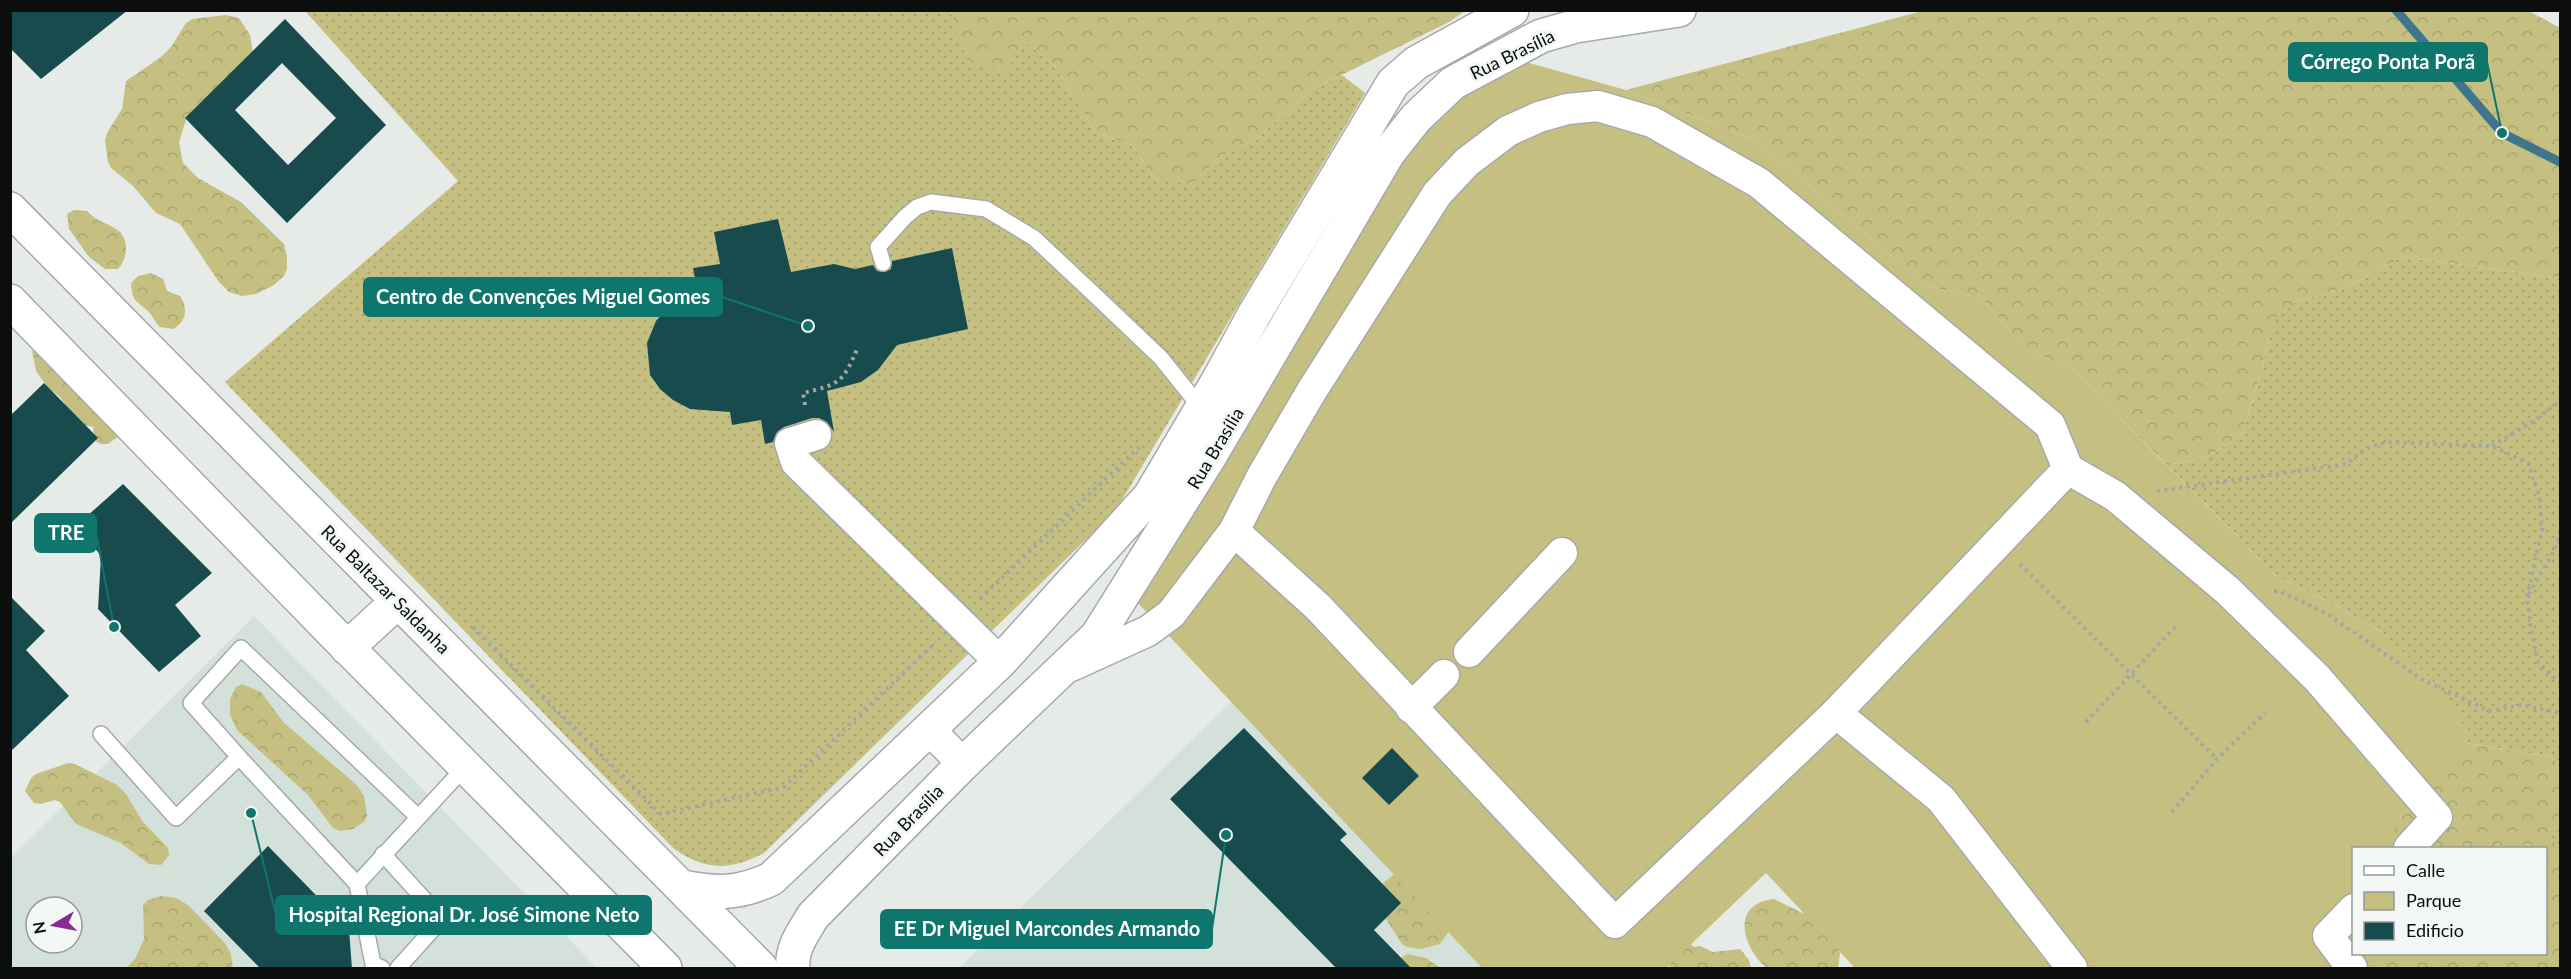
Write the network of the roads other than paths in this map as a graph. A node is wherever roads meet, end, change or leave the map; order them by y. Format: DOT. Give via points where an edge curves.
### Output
graph roads {
  1 [pos="1512,10"];
  2 [pos="1679,10"];
  3 [pos="10,209"];
  4 [pos="883,263"];
  5 [pos="10,301"];
  6 [pos="1201,408"];
  7 [pos="803,439"];
  8 [pos="2068,468"];
  9 [pos="1234,531"];
  10 [pos="1562,553"];
  11 [pos="398,602"];
  12 [pos="348,648"];
  13 [pos="1469,652"];
  14 [pos="1000,662"];
  15 [pos="1057,672"];
  16 [pos="1444,675"];
  17 [pos="1411,708"];
  18 [pos="1836,713"];
  19 [pos="930,730"];
  20 [pos="101,734"];
  21 [pos="239,757"];
  22 [pos="963,764"];
  23 [pos="465,767"];
  24 [pos="418,817"];
  25 [pos="2411,847"];
  26 [pos="383,854"];
  27 [pos="357,884"];
  28 [pos="682,887"];
  29 [pos="2352,911"];
  30 [pos="382,969"];
  31 [pos="399,969"];
  32 [pos="665,969"];
  33 [pos="761,969"];
  34 [pos="793,969"];
  35 [pos="2072,969"];
  36 [pos="2352,969"];
  1 -- 6 [label="main road, Rua Brasília" via="1416,63 1393,83"];
  2 -- 15 [label="main road, Rua Brasília" via="1576,26 1541,36 1453,83 1416,118 1389,152 1210,456 1097,636"];
  3 -- 11 [label="main road, Rua Baltazar Saldanha"];
  4 -- 6 [label="lane" via="878,247 917,207 931,202 986,209 1034,238 1161,358"];
  5 -- 12 [label="main road"];
  6 -- 14 [label="main road, Rua Brasília" via="1150,496"];
  7 -- 14 [label="street" via="796,462"];
  8 -- 9 [label="street" via="2050,425 1759,183 1652,122 1598,106 1567,109 1508,131 1467,162 1437,194 1305,402"];
  8 -- 18 [label="street"];
  8 -- 25 [label="street" via="2115,496 2227,590 2317,678 2437,817"];
  9 -- 15 [label="street" via="1171,614 1148,631"];
  9 -- 17 [label="street" via="1318,607"];
  10 -- 13 [label="street"];
  11 -- 12 [label="main road"];
  11 -- 28 [label="main road, Rua Baltazar Saldanha"];
  12 -- 23 [label="main road"];
  14 -- 19 [label="main road, Rua Brasília"];
  15 -- 22 [label="main road, Rua Brasília"];
  16 -- 17 [label="street"];
  17 -- 18 [label="street" via="1615,923"];
  18 -- 35 [label="street" via="1941,799"];
  19 -- 22 [label="street"];
  19 -- 28 [label="main road, Rua Brasília" via="771,879 741,890 712,893"];
  20 -- 21 [label="lane" via="176,818"];
  21 -- 24 [label="lane" via="191,704 241,648"];
  21 -- 27 [label="lane"];
  22 -- 34 [label="main road, Rua Brasília" via="813,916 797,942"];
  23 -- 24 [label="lane"];
  23 -- 32 [label="main road"];
  24 -- 26 [label="lane"];
  26 -- 27 [label="lane"];
  26 -- 31 [label="lane" via="442,919"];
  27 -- 30 [label="lane" via="373,964"];
  28 -- 33 [label="main road, Rua Baltazar Saldanha"];
  29 -- 36 [label="street" via="2328,936"];
}
